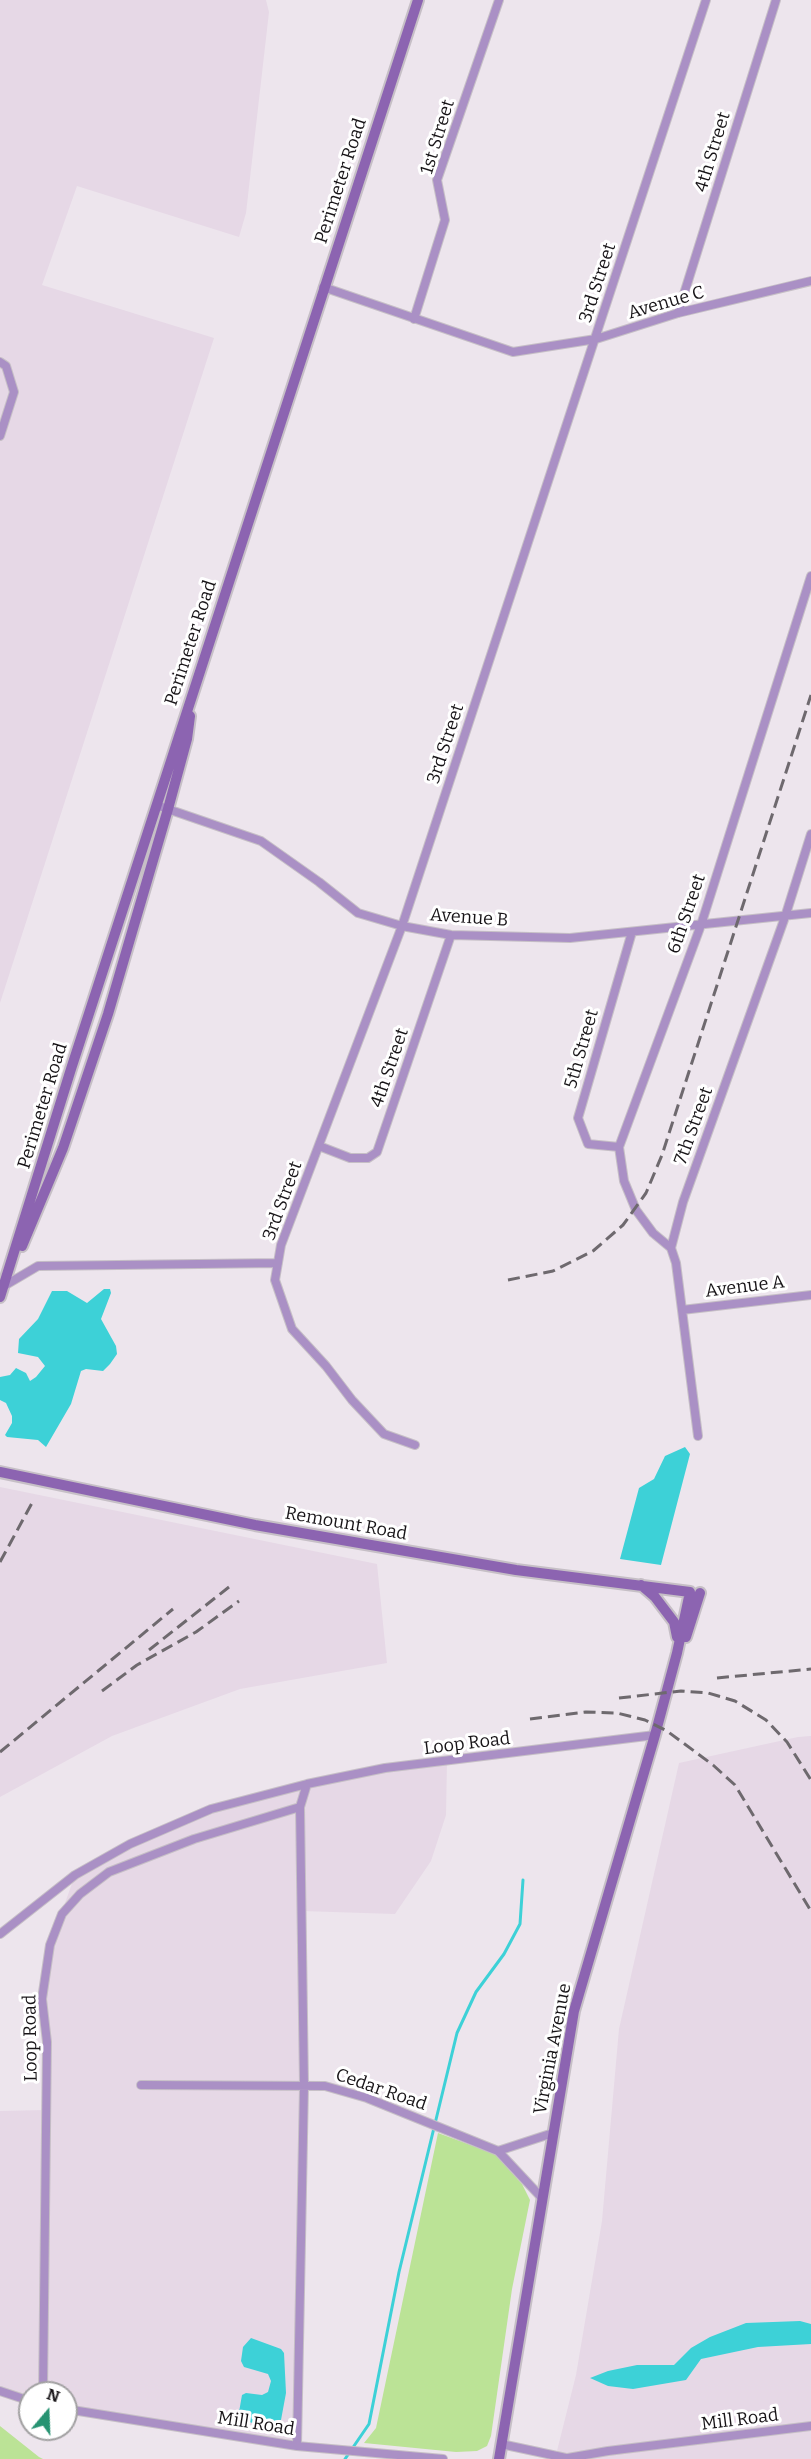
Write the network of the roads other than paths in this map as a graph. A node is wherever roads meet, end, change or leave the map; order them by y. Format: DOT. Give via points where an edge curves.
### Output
graph roads {
  1 [pos="418,0"];
  2 [pos="499,0"];
  3 [pos="706,0"];
  4 [pos="776,0"];
  5 [pos="811,282"];
  6 [pos="323,287"];
  7 [pos="678,313"];
  8 [pos="414,319"];
  9 [pos="596,339"];
  10 [pos="0,362"];
  11 [pos="0,436"];
  12 [pos="811,576"];
  13 [pos="194,689"];
  14 [pos="156,805"];
  15 [pos="168,808"];
  16 [pos="811,834"];
  17 [pos="811,913"];
  18 [pos="785,917"];
  19 [pos="701,925"];
  20 [pos="402,926"];
  21 [pos="632,932"];
  22 [pos="451,935"];
  23 [pos="71,1069"];
  24 [pos="88,1072"];
  25 [pos="319,1146"];
  26 [pos="619,1147"];
  27 [pos="670,1248"];
  28 [pos="278,1263"];
  29 [pos="8,1273"];
  30 [pos="4,1286"];
  31 [pos="811,1295"];
  32 [pos="0,1297"];
  33 [pos="682,1310"];
  34 [pos="698,1436"];
  35 [pos="415,1445"];
  36 [pos="0,1473"];
  37 [pos="641,1584"];
  38 [pos="695,1593"];
  39 [pos="678,1648"];
  40 [pos="655,1735"];
  41 [pos="307,1784"];
  42 [pos="300,1807"];
  43 [pos="0,1934"];
  44 [pos="141,2085"];
  45 [pos="304,2086"];
  46 [pos="553,2133"];
  47 [pos="498,2151"];
  48 [pos="542,2197"];
  49 [pos="43,2381"];
  50 [pos="0,2391"];
  51 [pos="18,2397"];
  52 [pos="78,2411"];
  53 [pos="811,2426"];
  54 [pos="501,2444"];
  55 [pos="297,2446"];
  56 [pos="564,2458"];
  57 [pos="444,2459"];
  58 [pos="498,2459"];
  1 -- 6 [label="street, Perimeter Road"];
  2 -- 8 [label="street, 1st Street" via="437,180 446,220"];
  3 -- 9 [label="street, 3rd Street"];
  4 -- 7 [label="street, 4th Street"];
  5 -- 7 [label="street, Avenue C"];
  6 -- 8 [label="street, Avenue C"];
  6 -- 13 [label="street, Perimeter Road"];
  7 -- 9 [label="street, Avenue C"];
  8 -- 9 [label="street, Avenue C" via="513,352"];
  9 -- 20 [label="street, 3rd Street"];
  10 -- 11 [label="street" via="6,366 14,392"];
  12 -- 19 [label="street, 6th Street"];
  13 -- 14 [label="street, Perimeter Road"];
  13 -- 15 [label="street" via="187,739"];
  14 -- 15 [label="street, Avenue B"];
  14 -- 23 [label="street, Perimeter Road"];
  15 -- 20 [label="street, Avenue B" via="261,841 358,913"];
  15 -- 24 [label="street"];
  16 -- 18 [label="street, 7th Street"];
  17 -- 18 [label="street, Avenue B"];
  18 -- 19 [label="street, Avenue B"];
  18 -- 27 [label="street, 7th Street"];
  19 -- 21 [label="street, Avenue B"];
  19 -- 26 [label="street, 6th Street"];
  20 -- 22 [label="street, Avenue B"];
  20 -- 25 [label="street, 3rd Street"];
  21 -- 22 [label="street, Avenue B" via="570,938"];
  21 -- 26 [label="street, 5th Street" via="578,1118 588,1144"];
  22 -- 25 [label="street, 4th Street" via="377,1152 368,1158 350,1158"];
  23 -- 24 [label="street"];
  23 -- 29 [label="street, Perimeter Road"];
  24 -- 29 [label="street" via="46,1191"];
  25 -- 28 [label="street, 3rd Street" via="281,1245"];
  26 -- 27 [label="street, 6th Street" via="624,1181 636,1210 652,1233"];
  27 -- 33 [label="street" via="676,1263"];
  28 -- 30 [label="street" via="38,1266"];
  28 -- 35 [label="street, 3rd Street" via="275,1280 292,1329 384,1434"];
  29 -- 30 [label="street, Perimeter Road"];
  30 -- 32 [label="street, Perimeter Road"];
  31 -- 33 [label="street, Avenue A"];
  33 -- 34 [label="street"];
  36 -- 37 [label="street, Remount Road" via="255,1525 516,1570"];
  37 -- 38 [label="street, Remount Road"];
  37 -- 39 [label="street" via="674,1622"];
  38 -- 39 [label="street, Virginia Avenue"];
  39 -- 40 [label="street, Virginia Avenue"];
  40 -- 41 [label="street, Loop Road" via="385,1768"];
  40 -- 46 [label="street, Virginia Avenue" via="574,2011"];
  41 -- 42 [label="street"];
  41 -- 43 [label="street, Loop Road" via="211,1809 130,1844 75,1875"];
  42 -- 45 [label="street"];
  42 -- 49 [label="street, Loop Road" via="194,1839 109,1872 62,1914 50,1945 42,1999 47,2042"];
  44 -- 45 [label="street, Cedar Road"];
  45 -- 47 [label="street, Cedar Road" via="325,2086 367,2098"];
  45 -- 55 [label="street"];
  46 -- 47 [label="street"];
  46 -- 48 [label="street, Virginia Avenue"];
  47 -- 48 [label="street, Cedar Road"];
  48 -- 54 [label="street, Virginia Avenue"];
  50 -- 51 [label="street"];
  52 -- 55 [label="street, Mill Road"];
  53 -- 56 [label="street, Mill Road"];
  54 -- 56 [label="street, Mill Road"];
  54 -- 58 [label="street, Virginia Avenue"];
  55 -- 57 [label="street, Mill Road"];
}
